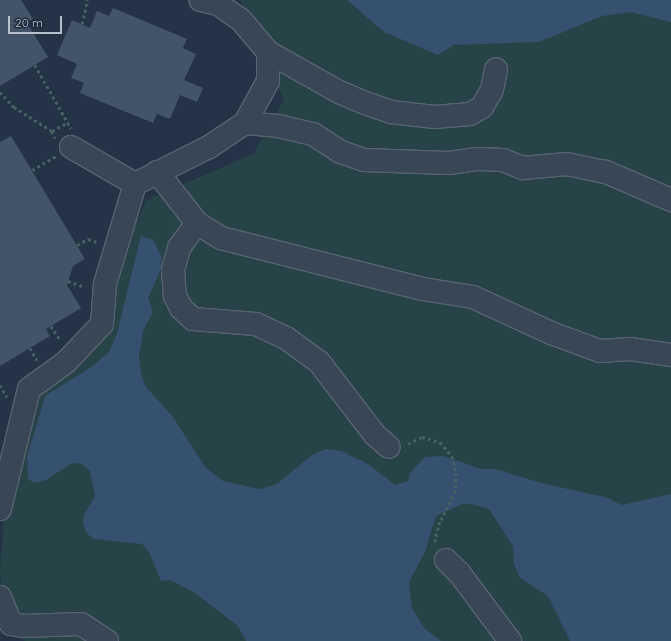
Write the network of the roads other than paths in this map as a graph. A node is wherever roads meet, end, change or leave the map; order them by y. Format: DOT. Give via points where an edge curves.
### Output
graph roads {
  1 [pos="200,0"];
  2 [pos="268,52"];
  3 [pos="496,69"];
  4 [pos="245,124"];
  5 [pos="67,149"];
  6 [pos="157,172"];
  7 [pos="135,184"];
  8 [pos="671,200"];
  9 [pos="197,224"];
  10 [pos="671,355"];
  11 [pos="390,447"];
  12 [pos="0,509"];
  13 [pos="446,560"];
  14 [pos="0,597"];
  15 [pos="107,641"];
  16 [pos="510,641"];
  1 -- 2 [label="lane" via="218,4 241,20"];
  2 -- 3 [label="lane" via="333,89 366,103 392,112 435,117 470,114 482,107 492,90"];
  2 -- 4 [label="lane" via="268,81"];
  4 -- 6 [label="lane" via="209,147"];
  4 -- 8 [label="lane" via="278,126 313,134 341,152 364,160 449,163 478,159 503,160 522,168 567,164 606,172"];
  5 -- 7 [label="lane"];
  6 -- 7 [label="lane"];
  6 -- 9 [label="lane"];
  7 -- 12 [label="lane" via="104,284 102,324 66,362 29,389"];
  9 -- 10 [label="lane" via="221,238 423,289 474,297 551,333 600,351 630,349"];
  9 -- 11 [label="lane" via="179,248 173,270 175,296 181,308 193,319 256,324 286,338 319,362 376,434"];
  13 -- 16 [label="lane" via="460,574"];
  14 -- 15 [label="lane" via="11,624 81,624"];
}
